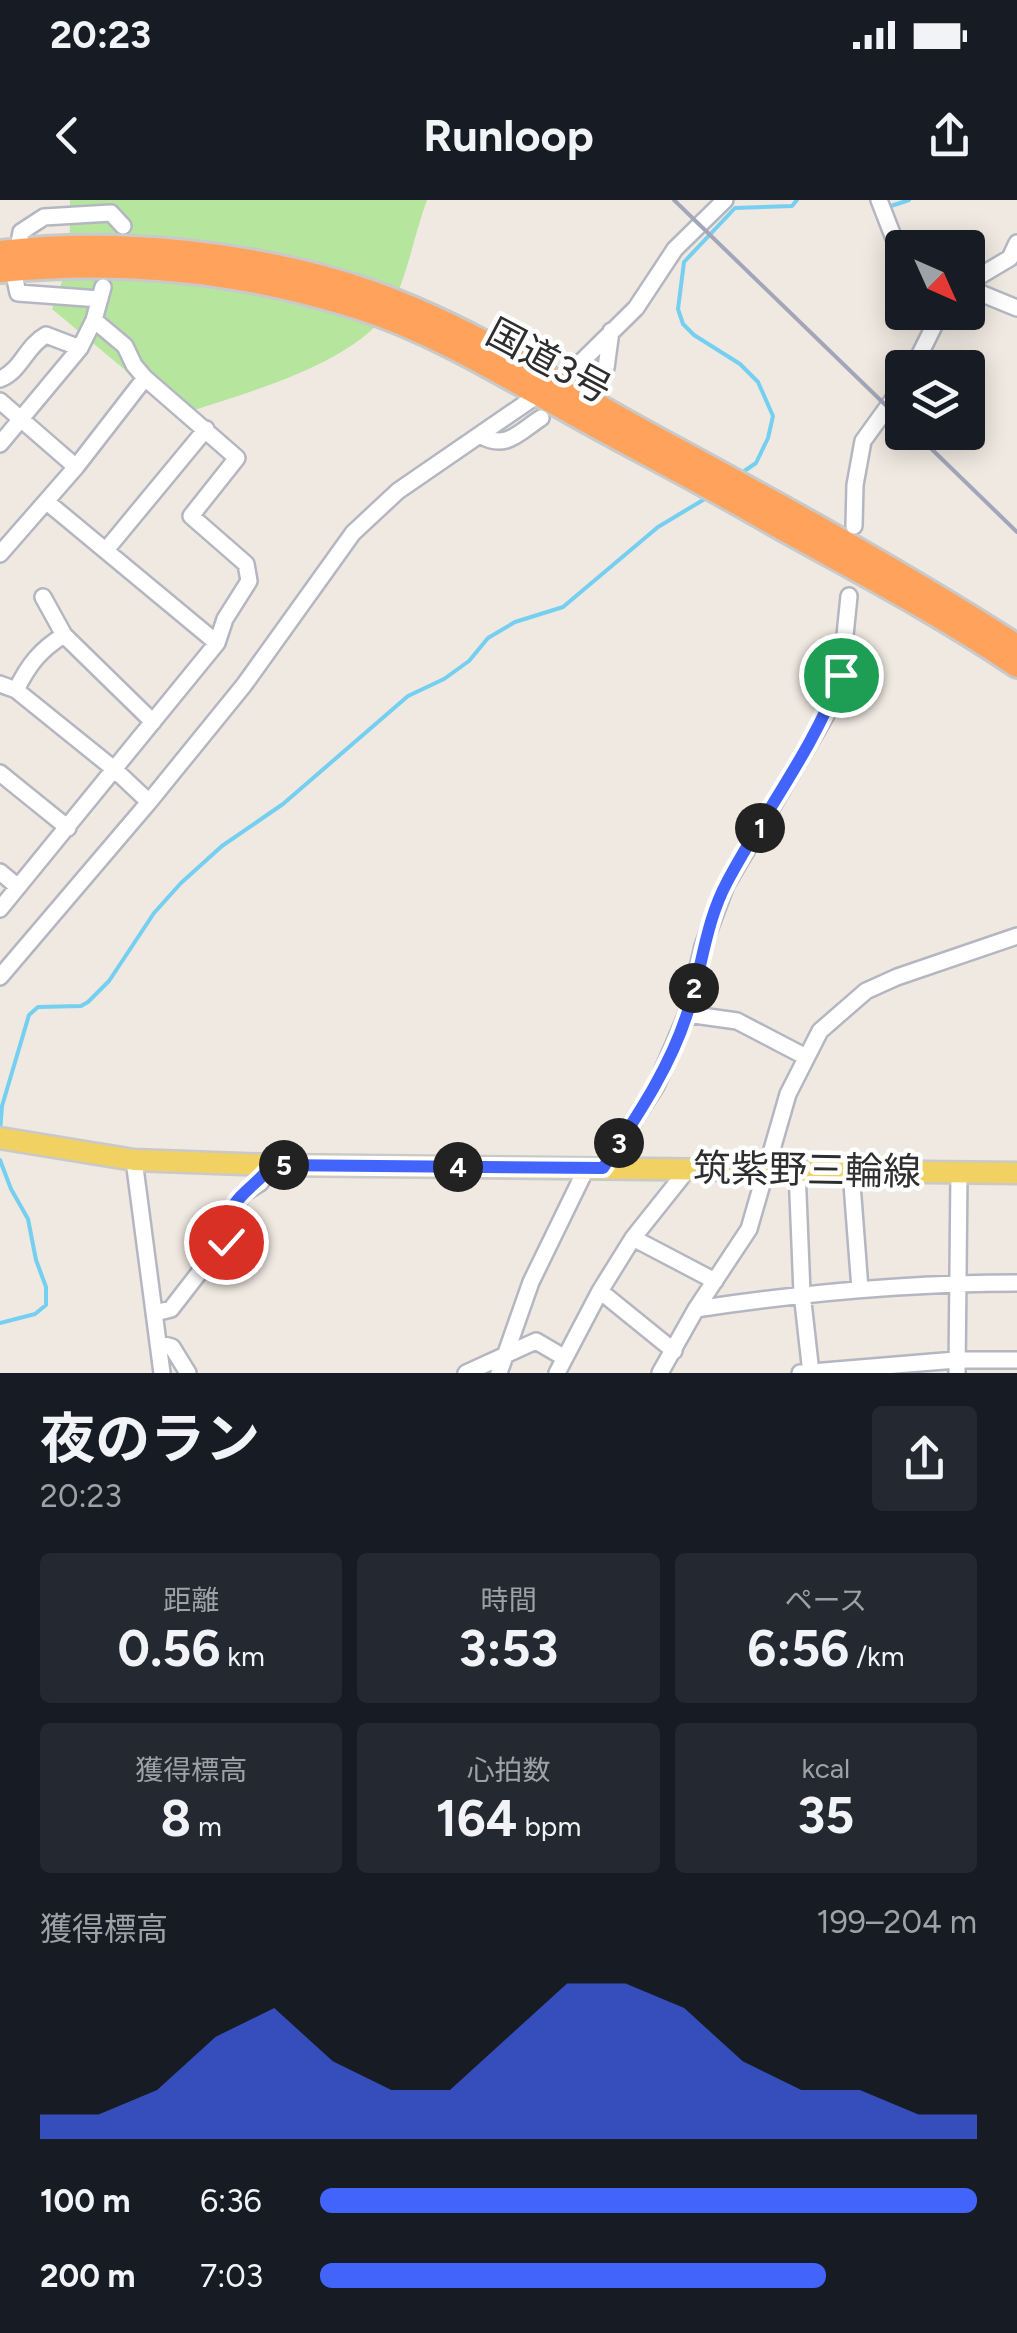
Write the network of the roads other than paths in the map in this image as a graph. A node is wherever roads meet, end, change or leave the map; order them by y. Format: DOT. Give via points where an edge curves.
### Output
graph roads {
  1 [pos="725,200"];
  2 [pos="879,200"];
  3 [pos="123,226"];
  4 [pos="891,230"];
  5 [pos="1017,243"];
  6 [pos="8,260"];
  7 [pos="985,274"];
  8 [pos="985,293"];
  9 [pos="1017,308"];
  10 [pos="94,320"];
  11 [pos="611,330"];
  12 [pos="80,348"];
  13 [pos="144,378"];
  14 [pos="0,379"];
  15 [pos="594,380"];
  16 [pos="546,399"];
  17 [pos="0,401"];
  18 [pos="885,411"];
  19 [pos="20,420"];
  20 [pos="206,429"];
  21 [pos="0,444"];
  22 [pos="76,467"];
  23 [pos="47,502"];
  24 [pos="854,526"];
  25 [pos="106,550"];
  26 [pos="0,554"];
  27 [pos="849,596"];
  28 [pos="43,597"];
  29 [pos="64,635"];
  30 [pos="216,642"];
  31 [pos="1014,657"];
  32 [pos="0,684"];
  33 [pos="16,690"];
  34 [pos="153,722"];
  35 [pos="114,769"];
  36 [pos="0,773"];
  37 [pos="150,802"];
  38 [pos="68,828"];
  39 [pos="0,872"];
  40 [pos="18,887"];
  41 [pos="0,909"];
  42 [pos="1017,936"];
  43 [pos="2,969"];
  44 [pos="687,1014"];
  45 [pos="806,1057"];
  46 [pos="0,1138"];
  47 [pos="134,1160"];
  48 [pos="272,1165"];
  49 [pos="595,1168"];
  50 [pos="688,1169"];
  51 [pos="768,1169"];
  52 [pos="798,1170"];
  53 [pos="851,1171"];
  54 [pos="959,1172"];
  55 [pos="1017,1172"];
  56 [pos="633,1238"];
  57 [pos="715,1280"];
  58 [pos="957,1283"];
  59 [pos="1017,1283"];
  60 [pos="860,1289"];
  61 [pos="600,1292"];
  62 [pos="802,1293"];
  63 [pos="696,1309"];
  64 [pos="155,1313"];
  65 [pos="158,1342"];
  66 [pos="674,1351"];
  67 [pos="507,1354"];
  68 [pos="1017,1360"];
  69 [pos="562,1365"];
  70 [pos="956,1367"];
  71 [pos="811,1372"];
  72 [pos="162,1373"];
  73 [pos="188,1373"];
  74 [pos="466,1373"];
  75 [pos="499,1373"];
  76 [pos="660,1373"];
  77 [pos="800,1373"];
  1 -- 11 [label="street"];
  2 -- 4 [label="street"];
  3 -- 6 [label="street" via="111,213 44,217 21,232"];
  5 -- 7 [label="street" via="1010,258"];
  6 -- 10 [label="street" via="18,293 101,293"];
  6 -- 16 [label="highway, 国道3号" via="96,248 253,262 321,277 430,316"];
  8 -- 9 [label="street"];
  10 -- 12 [label="street"];
  10 -- 13 [label="street" via="125,346"];
  11 -- 15 [label="street" via="606,368"];
  11 -- 16 [label="street"];
  12 -- 14 [label="street" via="46,335"];
  12 -- 19 [label="street"];
  13 -- 20 [label="street"];
  13 -- 22 [label="street"];
  16 -- 31 [label="highway, 国道3号" via="959,608"];
  16 -- 37 [label="street" via="398,491 353,533"];
  17 -- 19 [label="street"];
  18 -- 24 [label="street" via="863,441"];
  19 -- 21 [label="street"];
  19 -- 22 [label="street"];
  20 -- 25 [label="street"];
  20 -- 30 [label="street" via="237,458 191,516 246,564 249,582"];
  22 -- 23 [label="street"];
  23 -- 25 [label="street"];
  23 -- 26 [label="street"];
  25 -- 30 [label="street"];
  27 -- 44 [label="street" via="841,675 826,715 726,884"];
  28 -- 29 [label="street"];
  29 -- 33 [label="street" via="42,648"];
  29 -- 34 [label="street"];
  30 -- 34 [label="street"];
  32 -- 33 [label="street"];
  33 -- 35 [label="street"];
  34 -- 35 [label="street"];
  35 -- 37 [label="street"];
  35 -- 38 [label="street"];
  36 -- 38 [label="street"];
  37 -- 43 [label="street"];
  38 -- 40 [label="street"];
  39 -- 40 [label="street"];
  40 -- 41 [label="street"];
  42 -- 45 [label="street" via="866,991 820,1031"];
  44 -- 45 [label="street" via="737,1021"];
  44 -- 49 [label="street" via="656,1086"];
  45 -- 51 [label="street" via="788,1094"];
  46 -- 47 [label="main road, 筑紫野三輪線"];
  47 -- 48 [label="main road, 筑紫野三輪線"];
  47 -- 64 [label="street"];
  48 -- 49 [label="main road, 筑紫野三輪線"];
  48 -- 64 [label="street" via="232,1208 219,1256 171,1308"];
  49 -- 50 [label="main road, 筑紫野三輪線"];
  49 -- 67 [label="street" via="531,1282"];
  50 -- 51 [label="main road, 筑紫野三輪線"];
  50 -- 56 [label="street"];
  51 -- 52 [label="main road, 筑紫野三輪線"];
  51 -- 57 [label="street" via="750,1229"];
  52 -- 53 [label="main road, 筑紫野三輪線"];
  52 -- 62 [label="street"];
  53 -- 54 [label="main road, 筑紫野三輪線"];
  53 -- 60 [label="street"];
  54 -- 55 [label="main road, 筑紫野三輪線"];
  54 -- 58 [label="street"];
  56 -- 57 [label="street"];
  56 -- 61 [label="street"];
  57 -- 63 [label="street"];
  58 -- 59 [label="street"];
  58 -- 60 [label="street"];
  58 -- 70 [label="street"];
  60 -- 62 [label="street"];
  61 -- 66 [label="street"];
  61 -- 69 [label="street"];
  62 -- 63 [label="street"];
  62 -- 71 [label="street"];
  63 -- 66 [label="street"];
  64 -- 65 [label="street"];
  65 -- 72 [label="street"];
  65 -- 73 [label="street" via="172,1347"];
  66 -- 76 [label="street"];
  67 -- 69 [label="street" via="536,1341"];
  67 -- 74 [label="street"];
  67 -- 75 [label="street"];
  68 -- 70 [label="street"];
  70 -- 71 [label="street"];
  71 -- 77 [label="street"];
}
